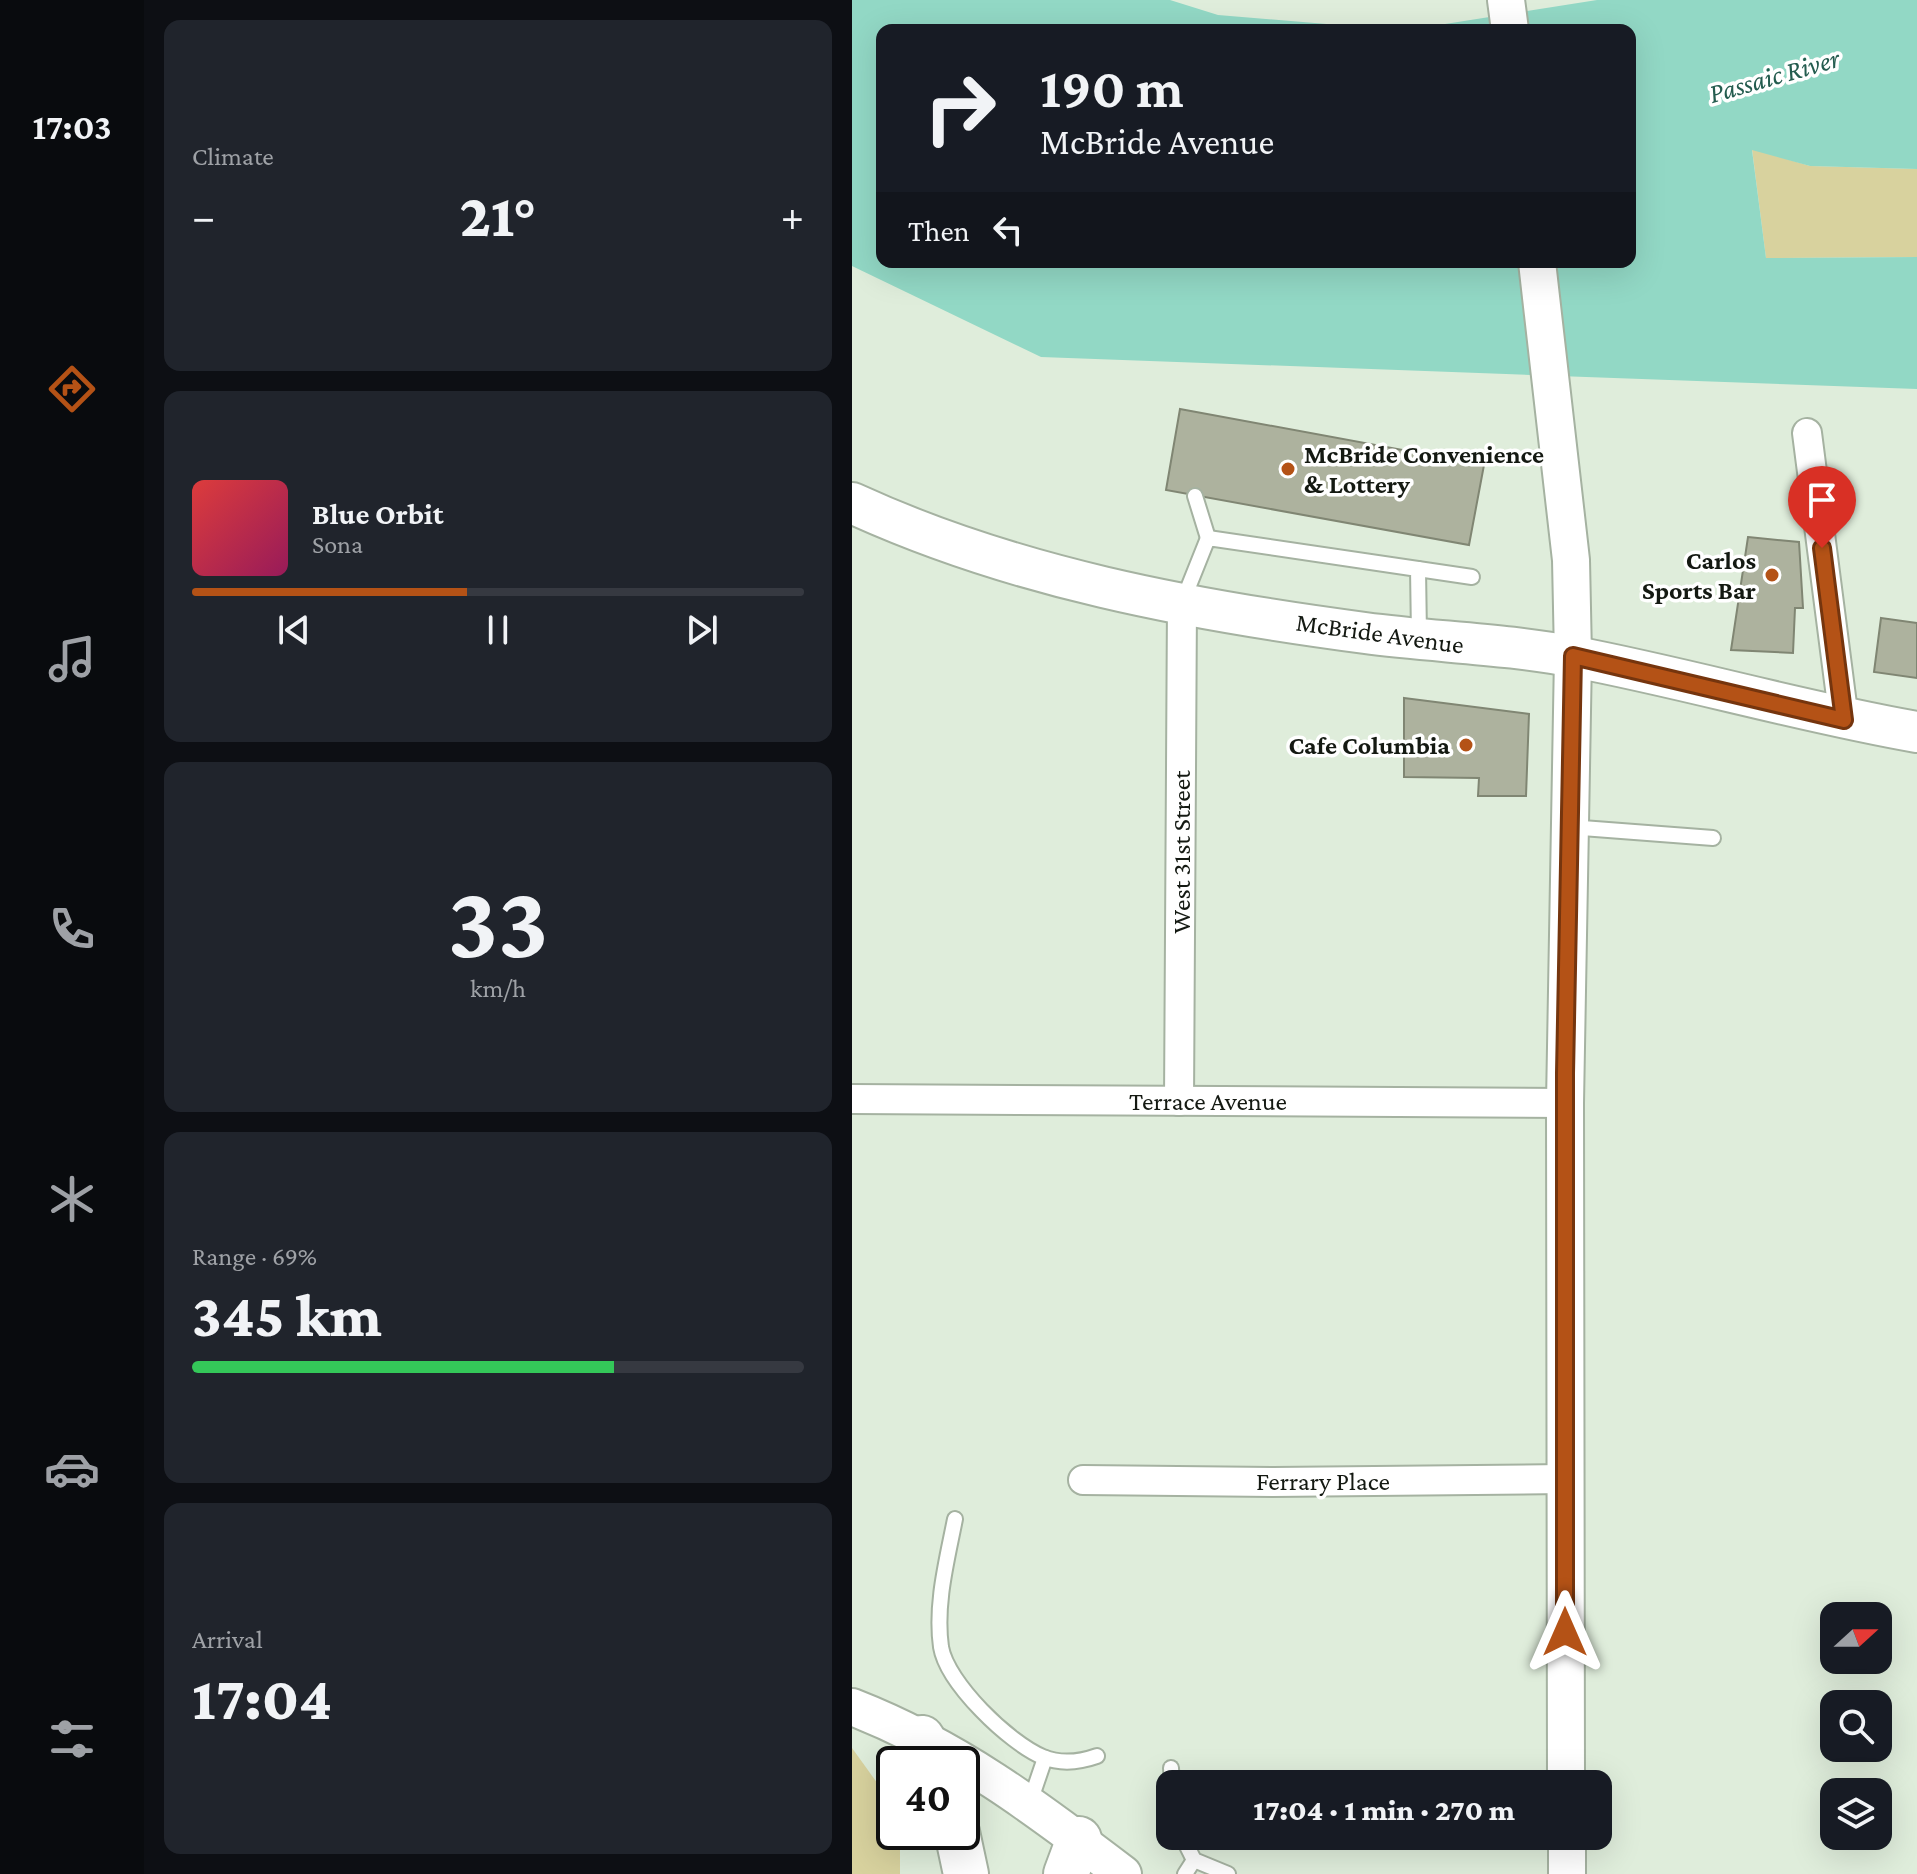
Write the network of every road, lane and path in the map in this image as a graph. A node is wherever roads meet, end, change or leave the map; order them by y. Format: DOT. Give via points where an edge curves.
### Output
graph roads {
  1 [pos="1506,0"];
  2 [pos="1509,24"];
  3 [pos="1538,268"];
  4 [pos="1807,433"];
  5 [pos="1195,496"];
  6 [pos="852,503"];
  7 [pos="1208,538"];
  8 [pos="1418,569"];
  9 [pos="1472,577"];
  10 [pos="1182,603"];
  11 [pos="1419,639"];
  12 [pos="1573,656"];
  13 [pos="1844,720"];
  14 [pos="1917,732"];
  15 [pos="1569,827"];
  16 [pos="1713,838"];
  17 [pos="852,1099"];
  18 [pos="1179,1101"];
  19 [pos="1565,1103"];
  20 [pos="1564,1479"];
  21 [pos="1083,1480"];
  22 [pos="955,1519"];
  23 [pos="852,1707"];
  24 [pos="918,1746"];
  25 [pos="1097,1756"];
  26 [pos="1045,1758"];
  27 [pos="980,1769"];
  28 [pos="1566,1770"];
  29 [pos="1030,1802"];
  30 [pos="961,1850"];
  31 [pos="1189,1850"];
  32 [pos="1567,1850"];
  33 [pos="1073,1856"];
  34 [pos="1194,1860"];
  35 [pos="966,1874"];
  36 [pos="1123,1874"];
  37 [pos="1185,1874"];
  38 [pos="1228,1874"];
  39 [pos="1567,1874"];
  1 -- 2 [label="street"];
  3 -- 12 [label="street" via="1571,560"];
  4 -- 13 [label="street"];
  5 -- 7 [label="lane"];
  6 -- 10 [label="main road, McBride Avenue" via="1003,561"];
  7 -- 8 [label="lane"];
  7 -- 10 [label="lane"];
  8 -- 9 [label="lane"];
  8 -- 11 [label="lane"];
  10 -- 11 [label="main road, McBride Avenue"];
  10 -- 18 [label="street, West 31st Street"];
  11 -- 12 [label="main road, McBride Avenue"];
  12 -- 13 [label="main road, McBride Avenue"];
  12 -- 15 [label="street"];
  13 -- 14 [label="main road, McBride Avenue"];
  15 -- 16 [label="lane"];
  15 -- 19 [label="street"];
  17 -- 18 [label="street, Terrace Avenue"];
  18 -- 19 [label="street, Terrace Avenue"];
  19 -- 20 [label="street"];
  20 -- 21 [label="street, Ferrary Place"];
  20 -- 28 [label="street"];
  22 -- 26 [label="lane" via="941,1593 941,1649 950,1671 994,1722"];
  23 -- 24 [label="street"];
  25 -- 26 [label="lane" via="1083,1761"];
  26 -- 29 [label="lane"];
  27 -- 29 [label="street"];
  29 -- 33 [label="street"];
  30 -- 35 [label="highway"];
  31 -- 34 [label="lane"];
  32 -- 39 [label="street"];
  33 -- 36 [label="street"];
  34 -- 37 [label="lane"];
  34 -- 38 [label="lane"];
}
